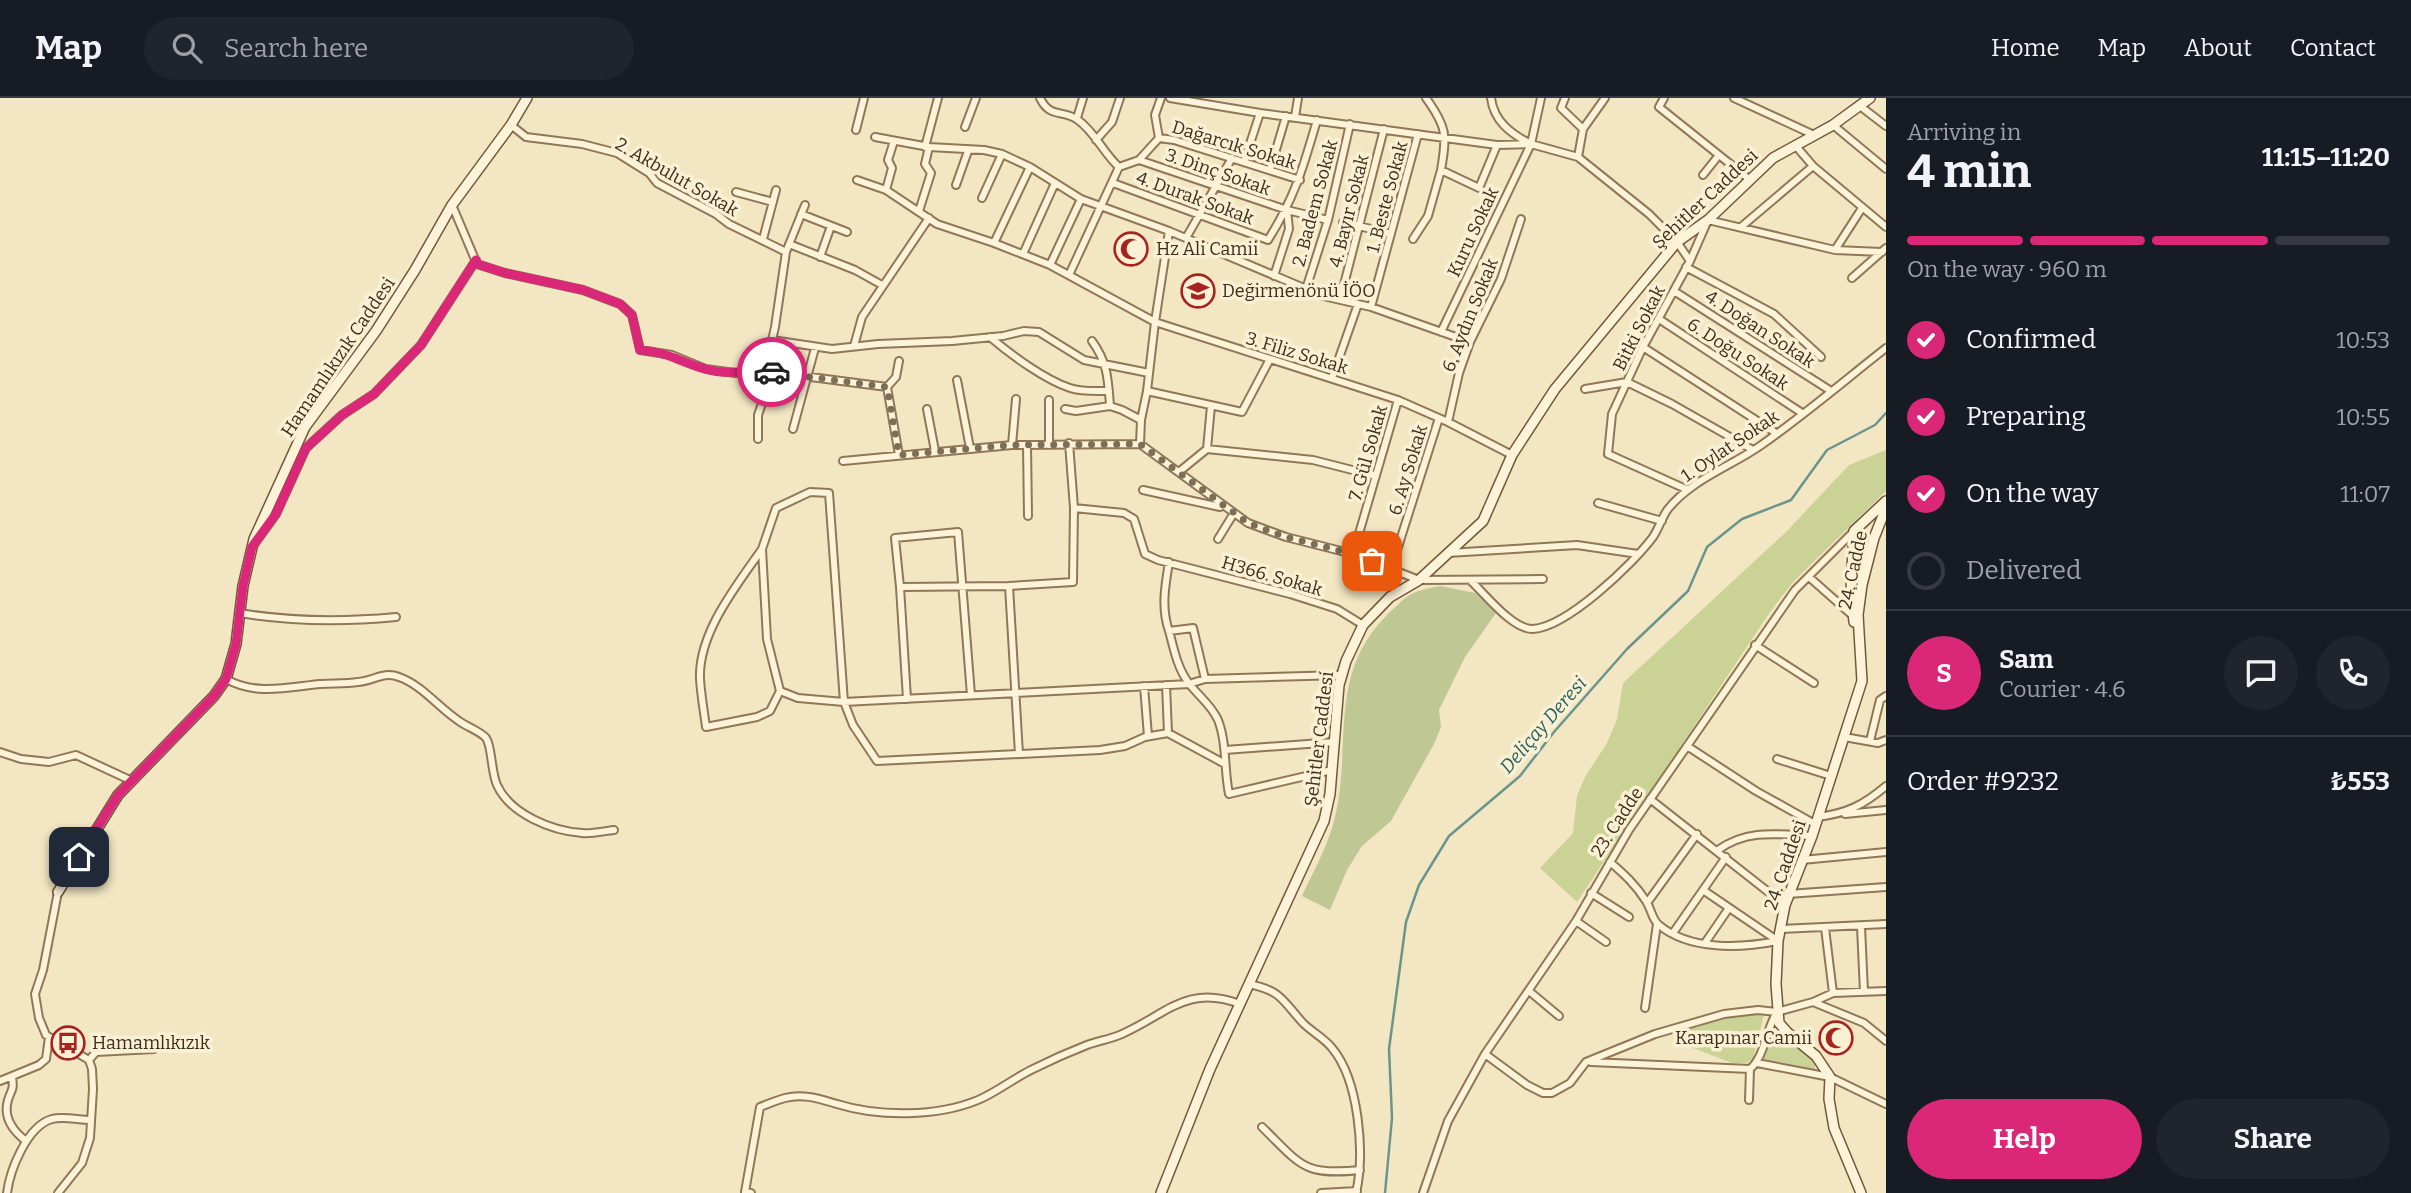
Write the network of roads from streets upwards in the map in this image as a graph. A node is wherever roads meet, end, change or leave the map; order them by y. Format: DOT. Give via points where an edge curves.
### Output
graph roads {
  1 [pos="527,98"];
  2 [pos="864,98"];
  3 [pos="938,98"];
  4 [pos="976,98"];
  5 [pos="1040,98"];
  6 [pos="1048,98"];
  7 [pos="1083,98"];
  8 [pos="1120,98"];
  9 [pos="1161,98"];
  10 [pos="1170,98"];
  11 [pos="1298,98"];
  12 [pos="1426,98"];
  13 [pos="1491,98"];
  14 [pos="1541,98"];
  15 [pos="1565,98"];
  16 [pos="1605,98"];
  17 [pos="1664,98"];
  18 [pos="1734,98"];
  19 [pos="1871,98"];
  20 [pos="1860,106"];
  21 [pos="1045,107"];
  22 [pos="1260,113"];
  23 [pos="1286,116"];
  24 [pos="1295,117"];
  25 [pos="1077,118"];
  26 [pos="1317,120"];
  27 [pos="1350,124"];
  28 [pos="511,125"];
  29 [pos="1833,125"];
  30 [pos="1886,126"];
  31 [pos="965,127"];
  32 [pos="1384,129"];
  33 [pos="1583,129"];
  34 [pos="856,130"];
  35 [pos="1419,134"];
  36 [pos="1814,135"];
  37 [pos="875,137"];
  38 [pos="1159,138"];
  39 [pos="1446,138"];
  40 [pos="1096,140"];
  41 [pos="894,141"];
  42 [pos="1531,144"];
  43 [pos="1497,145"];
  44 [pos="1795,145"];
  45 [pos="927,147"];
  46 [pos="968,150"];
  47 [pos="1002,154"];
  48 [pos="1719,155"];
  49 [pos="1578,157"];
  50 [pos="1232,158"];
  51 [pos="1139,160"];
  52 [pos="1244,162"];
  53 [pos="1813,166"];
  54 [pos="1030,167"];
  55 [pos="1119,167"];
  56 [pos="1886,169"];
  57 [pos="1270,170"];
  58 [pos="1441,170"];
  59 [pos="1703,175"];
  60 [pos="1749,179"];
  61 [pos="857,180"];
  62 [pos="1300,180"];
  63 [pos="1055,183"];
  64 [pos="1113,183"];
  65 [pos="956,185"];
  66 [pos="1215,185"];
  67 [pos="776,190"];
  68 [pos="886,190"];
  69 [pos="736,192"];
  70 [pos="982,198"];
  71 [pos="1081,199"];
  72 [pos="773,202"];
  73 [pos="452,205"];
  74 [pos="805,205"];
  75 [pos="1101,206"];
  76 [pos="1862,208"];
  77 [pos="1287,210"];
  78 [pos="919,211"];
  79 [pos="1199,213"];
  80 [pos="801,215"];
  81 [pos="929,218"];
  82 [pos="1521,219"];
  83 [pos="1328,220"];
  84 [pos="1708,220"];
  85 [pos="1343,222"];
  86 [pos="831,226"];
  87 [pos="1359,226"];
  88 [pos="1741,227"];
  89 [pos="1886,227"];
  90 [pos="1169,231"];
  91 [pos="847,233"];
  92 [pos="1391,234"];
  93 [pos="1186,238"];
  94 [pos="763,239"];
  95 [pos="1413,239"];
  96 [pos="1677,242"];
  97 [pos="994,243"];
  98 [pos="789,244"];
  99 [pos="1835,250"];
  100 [pos="1884,250"];
  101 [pos="786,252"];
  102 [pos="1023,254"];
  103 [pos="820,257"];
  104 [pos="476,260"];
  105 [pos="1688,264"];
  106 [pos="1050,265"];
  107 [pos="1069,275"];
  108 [pos="1274,276"];
  109 [pos="1852,278"];
  110 [pos="882,285"];
  111 [pos="1306,289"];
  112 [pos="1674,291"];
  113 [pos="1340,300"];
  114 [pos="1358,304"];
  115 [pos="1371,307"];
  116 [pos="1659,319"];
  117 [pos="1155,323"];
  118 [pos="1441,332"];
  119 [pos="989,337"];
  120 [pos="772,340"];
  121 [pos="1092,341"];
  122 [pos="1470,342"];
  123 [pos="854,346"];
  124 [pos="815,348"];
  125 [pos="1643,348"];
  126 [pos="1886,348"];
  127 [pos="1821,357"];
  128 [pos="1270,359"];
  129 [pos="900,361"];
  130 [pos="1105,366"];
  131 [pos="765,371"];
  132 [pos="1149,373"];
  133 [pos="807,377"];
  134 [pos="1332,377"];
  135 [pos="957,380"];
  136 [pos="1627,382"];
  137 [pos="887,387"];
  138 [pos="1585,389"];
  139 [pos="1109,391"];
  140 [pos="1147,391"];
  141 [pos="1831,391"];
  142 [pos="1016,399"];
  143 [pos="1049,400"];
  144 [pos="1398,400"];
  145 [pos="1211,406"];
  146 [pos="1110,407"];
  147 [pos="927,409"];
  148 [pos="1065,409"];
  149 [pos="1802,413"];
  150 [pos="1439,418"];
  151 [pos="1141,420"];
  152 [pos="1448,422"];
  153 [pos="793,429"];
  154 [pos="1776,433"];
  155 [pos="758,439"];
  156 [pos="1069,443"];
  157 [pos="1140,444"];
  158 [pos="1012,445"];
  159 [pos="1027,445"];
  160 [pos="1049,445"];
  161 [pos="970,448"];
  162 [pos="1207,449"];
  163 [pos="1753,450"];
  164 [pos="935,451"];
  165 [pos="899,455"];
  166 [pos="1512,455"];
  167 [pos="843,461"];
  168 [pos="1180,471"];
  169 [pos="1376,476"];
  170 [pos="1143,490"];
  171 [pos="1688,490"];
  172 [pos="1886,501"];
  173 [pos="1598,503"];
  174 [pos="1074,508"];
  175 [pos="1226,508"];
  176 [pos="1886,508"];
  177 [pos="1234,513"];
  178 [pos="1028,516"];
  179 [pos="1662,521"];
  180 [pos="1854,531"];
  181 [pos="1218,539"];
  182 [pos="252,547"];
  183 [pos="762,548"];
  184 [pos="1448,553"];
  185 [pos="1353,554"];
  186 [pos="1638,554"];
  187 [pos="1170,562"];
  188 [pos="1391,569"];
  189 [pos="1809,577"];
  190 [pos="1544,579"];
  191 [pos="1419,580"];
  192 [pos="1471,581"];
  193 [pos="963,586"];
  194 [pos="1009,586"];
  195 [pos="900,587"];
  196 [pos="240,612"];
  197 [pos="1855,615"];
  198 [pos="396,617"];
  199 [pos="1363,625"];
  200 [pos="1169,631"];
  201 [pos="1755,645"];
  202 [pos="1860,648"];
  203 [pos="1342,675"];
  204 [pos="226,679"];
  205 [pos="1205,679"];
  206 [pos="1814,683"];
  207 [pos="1189,684"];
  208 [pos="1166,685"];
  209 [pos="1144,686"];
  210 [pos="780,691"];
  211 [pos="1015,693"];
  212 [pos="971,695"];
  213 [pos="1886,696"];
  214 [pos="907,699"];
  215 [pos="844,702"];
  216 [pos="1168,733"];
  217 [pos="1148,736"];
  218 [pos="1844,737"];
  219 [pos="1886,740"];
  220 [pos="1870,741"];
  221 [pos="1335,742"];
  222 [pos="1687,746"];
  223 [pos="1225,750"];
  224 [pos="0,751"];
  225 [pos="1019,754"];
  226 [pos="1777,759"];
  227 [pos="1225,764"];
  228 [pos="1332,771"];
  229 [pos="1831,776"];
  230 [pos="132,781"];
  231 [pos="1886,786"];
  232 [pos="1650,799"];
  233 [pos="1886,810"];
  234 [pos="1839,814"];
  235 [pos="1817,821"];
  236 [pos="614,830"];
  237 [pos="1697,834"];
  238 [pos="1812,836"];
  239 [pos="1718,850"];
  240 [pos="1886,852"];
  241 [pos="1726,857"];
  242 [pos="1802,860"];
  243 [pos="1610,862"];
  244 [pos="1886,887"];
  245 [pos="1703,890"];
  246 [pos="58,892"];
  247 [pos="1591,893"];
  248 [pos="1788,894"];
  249 [pos="1647,903"];
  250 [pos="1785,905"];
  251 [pos="1729,908"];
  252 [pos="1629,917"];
  253 [pos="1576,921"];
  254 [pos="1657,924"];
  255 [pos="1886,924"];
  256 [pos="1861,927"];
  257 [pos="1825,928"];
  258 [pos="1781,929"];
  259 [pos="1673,933"];
  260 [pos="1778,941"];
  261 [pos="1606,942"];
  262 [pos="1705,943"];
  263 [pos="1249,984"];
  264 [pos="1529,990"];
  265 [pos="1886,991"];
  266 [pos="1864,992"];
  267 [pos="1833,993"];
  268 [pos="1813,1002"];
  269 [pos="1240,1004"];
  270 [pos="1645,1008"];
  271 [pos="1777,1012"];
  272 [pos="1559,1016"];
  273 [pos="49,1037"];
  274 [pos="1886,1041"];
  275 [pos="154,1049"];
  276 [pos="1485,1054"];
  277 [pos="89,1060"];
  278 [pos="1586,1062"];
  279 [pos="1757,1063"];
  280 [pos="1750,1069"];
  281 [pos="12,1077"];
  282 [pos="1830,1077"];
  283 [pos="0,1081"];
  284 [pos="1749,1100"];
  285 [pos="1886,1104"];
  286 [pos="91,1120"];
  287 [pos="1262,1127"];
  288 [pos="26,1141"];
  289 [pos="1360,1170"];
  290 [pos="1357,1192"];
  291 [pos="7,1193"];
  292 [pos="58,1193"];
  293 [pos="751,1193"];
  294 [pos="1161,1193"];
  295 [pos="1321,1193"];
  296 [pos="1423,1193"];
  297 [pos="1861,1193"];
  1 -- 28 [label="street, Hamamlıkızık Caddesi"];
  2 -- 34 [label="street"];
  3 -- 45 [label="street"];
  4 -- 31 [label="street"];
  5 -- 21 [label="street"];
  6 -- 21 [label="street"];
  7 -- 25 [label="street"];
  8 -- 40 [label="street" via="1112,122"];
  9 -- 38 [label="street" via="1155,115"];
  10 -- 22 [label="street"];
  11 -- 24 [label="street"];
  12 -- 39 [label="street"];
  13 -- 42 [label="street" via="1498,120"];
  14 -- 42 [label="street, Kuru Sokak"];
  15 -- 33 [label="street" via="1563,113"];
  16 -- 33 [label="street"];
  17 -- 48 [label="street" via="1659,107"];
  18 -- 36 [label="street"];
  19 -- 20 [label="street, Şehitler Caddesi"];
  20 -- 29 [label="street, Şehitler Caddesi"];
  20 -- 30 [label="street"];
  21 -- 25 [label="street"];
  22 -- 23 [label="street"];
  22 -- 52 [label="street"];
  23 -- 24 [label="street"];
  23 -- 57 [label="street"];
  24 -- 26 [label="street"];
  25 -- 40 [label="street"];
  26 -- 27 [label="street"];
  26 -- 62 [label="street"];
  27 -- 32 [label="street"];
  27 -- 83 [label="street, 2. Badem Sokak"];
  28 -- 73 [label="street, Hamamlıkızık Caddesi"];
  28 -- 94 [label="street, 2. Akbulut Sokak" via="526,137 617,153 657,183"];
  29 -- 36 [label="street, Şehitler Caddesi"];
  29 -- 56 [label="street"];
  32 -- 35 [label="street"];
  32 -- 87 [label="street, 4. Bayır Sokak"];
  33 -- 49 [label="street"];
  35 -- 39 [label="street"];
  35 -- 92 [label="street, 1. Beste Sokak"];
  36 -- 44 [label="street, Şehitler Caddesi"];
  37 -- 41 [label="street"];
  38 -- 50 [label="street, Dağarcık Sokak"];
  38 -- 51 [label="street"];
  39 -- 43 [label="street"];
  39 -- 58 [label="street"];
  40 -- 55 [label="street"];
  41 -- 45 [label="street"];
  41 -- 68 [label="street"];
  42 -- 43 [label="street"];
  42 -- 49 [label="street"];
  42 -- 118 [label="street, Kuru Sokak"];
  43 -- 58 [label="street" via="1479,188"];
  44 -- 53 [label="street"];
  44 -- 60 [label="street, Şehitler Caddesi"];
  45 -- 46 [label="street"];
  45 -- 78 [label="street" via="925,164 931,173"];
  46 -- 47 [label="street"];
  46 -- 65 [label="street"];
  47 -- 54 [label="street"];
  47 -- 70 [label="street"];
  48 -- 59 [label="street"];
  48 -- 60 [label="street"];
  49 -- 96 [label="street"];
  50 -- 52 [label="street, Dağarcık Sokak"];
  50 -- 66 [label="street"];
  51 -- 55 [label="street"];
  51 -- 66 [label="street, 3. Dinç Sokak"];
  52 -- 57 [label="street, Dağarcık Sokak"];
  53 -- 76 [label="street"];
  53 -- 88 [label="street"];
  54 -- 63 [label="street"];
  54 -- 97 [label="street"];
  55 -- 64 [label="street"];
  57 -- 62 [label="street, Dağarcık Sokak"];
  58 -- 95 [label="street" via="1428,216"];
  60 -- 84 [label="street, Şehitler Caddesi"];
  61 -- 68 [label="street, 3. Filiz Sokak"];
  62 -- 77 [label="street"];
  63 -- 71 [label="street"];
  63 -- 102 [label="street"];
  64 -- 75 [label="street"];
  64 -- 79 [label="street, 4. Durak Sokak"];
  66 -- 77 [label="street, 3. Dinç Sokak"];
  66 -- 79 [label="street"];
  67 -- 72 [label="street"];
  68 -- 78 [label="street, 3. Filiz Sokak"];
  69 -- 72 [label="street"];
  71 -- 75 [label="street"];
  71 -- 106 [label="street"];
  72 -- 94 [label="street"];
  73 -- 104 [label="street"];
  73 -- 182 [label="street, Hamamlıkızık Caddesi" via="383,321 305,427"];
  74 -- 80 [label="street"];
  75 -- 90 [label="street"];
  75 -- 107 [label="street"];
  76 -- 89 [label="street"];
  76 -- 99 [label="street"];
  77 -- 79 [label="street, 4. Durak Sokak" via="1268,240"];
  77 -- 83 [label="street, 3. Dinç Sokak"];
  77 -- 108 [label="street" via="1289,229"];
  78 -- 81 [label="street, 3. Filiz Sokak"];
  79 -- 93 [label="street"];
  80 -- 86 [label="street"];
  80 -- 98 [label="street"];
  81 -- 97 [label="street, 3. Filiz Sokak"];
  81 -- 110 [label="street"];
  82 -- 122 [label="street, 6. Aydın Sokak" via="1502,279"];
  83 -- 111 [label="street, 2. Badem Sokak"];
  84 -- 88 [label="street"];
  84 -- 96 [label="street, Şehitler Caddesi"];
  84 -- 105 [label="street, Bitki Sokak"];
  85 -- 87 [label="street"];
  86 -- 91 [label="street"];
  86 -- 103 [label="street"];
  87 -- 92 [label="street"];
  87 -- 113 [label="street, 4. Bayır Sokak"];
  88 -- 99 [label="street"];
  90 -- 93 [label="street"];
  90 -- 117 [label="street"];
  92 -- 115 [label="street, 1. Beste Sokak"];
  93 -- 108 [label="street"];
  94 -- 101 [label="street, 2. Akbulut Sokak"];
  96 -- 105 [label="street"];
  96 -- 166 [label="street, Şehitler Caddesi" via="1555,389"];
  97 -- 102 [label="street, 3. Filiz Sokak"];
  98 -- 101 [label="street"];
  98 -- 103 [label="street"];
  99 -- 100 [label="street"];
  100 -- 109 [label="street"];
  101 -- 120 [label="street"];
  102 -- 106 [label="street, 3. Filiz Sokak"];
  103 -- 110 [label="street"];
  104 -- 131 [label="street" via="505,273 583,290 620,304 632,315 640,350 672,355 706,369"];
  104 -- 182 [label="street" via="421,345 374,394 306,448 276,514"];
  105 -- 112 [label="street, Bitki Sokak"];
  105 -- 127 [label="street" via="1774,314"];
  106 -- 107 [label="street, 3. Filiz Sokak"];
  107 -- 117 [label="street, 3. Filiz Sokak"];
  108 -- 111 [label="street"];
  110 -- 123 [label="street" via="862,317"];
  111 -- 113 [label="street"];
  112 -- 116 [label="street, Bitki Sokak"];
  112 -- 141 [label="street, 4. Doğan Sokak"];
  113 -- 114 [label="street"];
  114 -- 115 [label="street"];
  114 -- 134 [label="street"];
  115 -- 118 [label="street"];
  116 -- 125 [label="street, Bitki Sokak"];
  116 -- 149 [label="street, 6. Doğu Sokak"];
  117 -- 128 [label="street, 3. Filiz Sokak"];
  117 -- 132 [label="street"];
  118 -- 122 [label="street"];
  119 -- 123 [label="street"];
  119 -- 130 [label="street" via="1039,332 1084,360"];
  119 -- 139 [label="street" via="1056,382 1072,389"];
  120 -- 124 [label="street"];
  120 -- 131 [label="street"];
  121 -- 130 [label="street"];
  122 -- 152 [label="street, 6. Aydın Sokak"];
  123 -- 124 [label="street"];
  124 -- 133 [label="street"];
  125 -- 136 [label="street, Bitki Sokak"];
  125 -- 154 [label="street"];
  126 -- 141 [label="street, 1. Oylat Sokak"];
  128 -- 134 [label="street, 3. Filiz Sokak"];
  128 -- 145 [label="street" via="1242,412"];
  129 -- 137 [label="street" via="896,377"];
  130 -- 132 [label="street"];
  130 -- 139 [label="street"];
  131 -- 133 [label="street"];
  131 -- 155 [label="street" via="767,389 758,415"];
  132 -- 140 [label="street"];
  133 -- 137 [label="street"];
  133 -- 153 [label="street"];
  134 -- 144 [label="street, 3. Filiz Sokak"];
  135 -- 161 [label="street"];
  136 -- 138 [label="street"];
  136 -- 163 [label="street"];
  136 -- 171 [label="street, Bitki Sokak" via="1612,414 1608,454"];
  137 -- 165 [label="street"];
  139 -- 146 [label="street"];
  140 -- 145 [label="street"];
  140 -- 151 [label="street"];
  141 -- 149 [label="street, 1. Oylat Sokak"];
  142 -- 158 [label="street"];
  143 -- 160 [label="street"];
  144 -- 150 [label="street, 3. Filiz Sokak"];
  144 -- 169 [label="street, 7. Gül Sokak"];
  145 -- 162 [label="street"];
  146 -- 148 [label="street"];
  146 -- 151 [label="street"];
  147 -- 164 [label="street"];
  149 -- 154 [label="street, 1. Oylat Sokak"];
  150 -- 152 [label="street, 3. Filiz Sokak"];
  150 -- 188 [label="street, 6. Ay Sokak"];
  151 -- 157 [label="street"];
  152 -- 166 [label="street, 3. Filiz Sokak"];
  154 -- 163 [label="street, 1. Oylat Sokak"];
  156 -- 157 [label="street"];
  156 -- 160 [label="street"];
  156 -- 174 [label="street"];
  157 -- 168 [label="street"];
  158 -- 159 [label="street"];
  158 -- 161 [label="street"];
  159 -- 160 [label="street"];
  159 -- 178 [label="street"];
  161 -- 164 [label="street"];
  162 -- 168 [label="street"];
  162 -- 169 [label="street" via="1312,460"];
  163 -- 171 [label="street, 1. Oylat Sokak"];
  164 -- 165 [label="street"];
  165 -- 167 [label="street"];
  166 -- 184 [label="street, Şehitler Caddesi" via="1483,521"];
  168 -- 175 [label="street"];
  169 -- 185 [label="street, 7. Gül Sokak"];
  170 -- 175 [label="street"];
  171 -- 179 [label="street, 1. Oylat Sokak"];
  172 -- 180 [label="street, 23. Cadde"];
  173 -- 179 [label="street"];
  174 -- 187 [label="street, H366. Sokak" via="1124,513 1135,519 1145,554"];
  174 -- 194 [label="street" via="1073,582"];
  175 -- 177 [label="street"];
  176 -- 197 [label="street, 24. Cadde"];
  177 -- 181 [label="street"];
  177 -- 185 [label="street" via="1286,537"];
  179 -- 186 [label="street, 1. Oylat Sokak"];
  180 -- 189 [label="street, 23. Cadde"];
  180 -- 197 [label="street, 24. Cadde" via="1851,591"];
  182 -- 196 [label="street, Hamamlıkızık Caddesi"];
  183 -- 210 [label="street" via="767,639"];
  183 -- 210 [label="street" via="708,636 700,677 706,727 770,711"];
  183 -- 215 [label="street" via="776,508 810,492 829,493"];
  184 -- 186 [label="street" via="1577,545"];
  184 -- 191 [label="street, Şehitler Caddesi"];
  185 -- 188 [label="street"];
  186 -- 192 [label="street, 1. Oylat Sokak" via="1591,599 1535,629 1515,622"];
  187 -- 199 [label="street, H366. Sokak" via="1337,609"];
  187 -- 200 [label="street" via="1163,606"];
  188 -- 191 [label="street"];
  189 -- 197 [label="street"];
  189 -- 201 [label="street, 23. Cadde"];
  190 -- 192 [label="street"];
  191 -- 192 [label="street"];
  191 -- 199 [label="street, Şehitler Caddesi" via="1390,597"];
  193 -- 194 [label="street"];
  193 -- 195 [label="street"];
  193 -- 195 [label="street" via="958,532 895,538"];
  193 -- 212 [label="street"];
  194 -- 211 [label="street"];
  195 -- 214 [label="street"];
  196 -- 198 [label="street" via="309,622"];
  196 -- 204 [label="street, Hamamlıkızık Caddesi"];
  197 -- 202 [label="street, 24. Cadde"];
  199 -- 203 [label="street, Şehitler Caddesi"];
  200 -- 205 [label="street" via="1193,628"];
  200 -- 207 [label="street"];
  201 -- 206 [label="street"];
  201 -- 222 [label="street, 23. Cadde"];
  202 -- 218 [label="street, 24. Caddesi" via="1862,681"];
  203 -- 205 [label="street"];
  203 -- 221 [label="street, Şehitler Caddesi"];
  204 -- 230 [label="street, Hamamlıkızık Caddesi"];
  204 -- 236 [label="street" via="279,690 397,676 484,736 498,787 521,812 560,829 583,833"];
  205 -- 207 [label="street"];
  207 -- 208 [label="street"];
  207 -- 223 [label="street" via="1211,707"];
  208 -- 209 [label="street"];
  208 -- 216 [label="street"];
  209 -- 211 [label="street"];
  209 -- 217 [label="street"];
  210 -- 215 [label="street" via="799,698"];
  211 -- 212 [label="street"];
  211 -- 225 [label="street"];
  212 -- 214 [label="street"];
  213 -- 220 [label="street" via="1880,700"];
  214 -- 215 [label="street"];
  215 -- 225 [label="street" via="877,761"];
  216 -- 217 [label="street"];
  216 -- 227 [label="street"];
  217 -- 225 [label="street" via="1100,750"];
  218 -- 220 [label="street"];
  218 -- 229 [label="street, 24. Caddesi"];
  219 -- 220 [label="street"];
  221 -- 223 [label="street"];
  221 -- 228 [label="street, Şehitler Caddesi"];
  222 -- 232 [label="street, 23. Cadde"];
  222 -- 235 [label="street" via="1756,791"];
  223 -- 227 [label="street"];
  224 -- 230 [label="street" via="49,762 76,755"];
  226 -- 229 [label="street"];
  227 -- 228 [label="street" via="1229,794"];
  228 -- 263 [label="street, Şehitler Caddesi" via="1324,821"];
  229 -- 235 [label="street, 24. Caddesi"];
  230 -- 246 [label="street, Hamamlıkızık Caddesi" via="118,795"];
  231 -- 234 [label="street" via="1863,804"];
  232 -- 237 [label="street"];
  232 -- 243 [label="street, 23. Cadde"];
  233 -- 234 [label="street"];
  234 -- 235 [label="street"];
  235 -- 238 [label="street, 24. Caddesi"];
  237 -- 239 [label="street"];
  237 -- 249 [label="street"];
  238 -- 239 [label="street" via="1760,833"];
  238 -- 242 [label="street, 24. Caddesi"];
  239 -- 241 [label="street"];
  240 -- 242 [label="street"];
  241 -- 245 [label="street"];
  241 -- 250 [label="street"];
  242 -- 248 [label="street, 24. Caddesi"];
  243 -- 247 [label="street, 23. Cadde"];
  243 -- 249 [label="street" via="1632,881"];
  244 -- 248 [label="street"];
  245 -- 251 [label="street"];
  245 -- 259 [label="street"];
  246 -- 273 [label="street" via="34,994"];
  247 -- 252 [label="street"];
  247 -- 253 [label="street, 23. Cadde"];
  248 -- 250 [label="street, 24. Caddesi"];
  249 -- 254 [label="street"];
  250 -- 258 [label="street, 24. Caddesi"];
  251 -- 260 [label="street"];
  251 -- 262 [label="street"];
  253 -- 261 [label="street"];
  253 -- 264 [label="street, 23. Cadde"];
  254 -- 259 [label="street"];
  254 -- 270 [label="street"];
  255 -- 256 [label="street"];
  256 -- 257 [label="street"];
  256 -- 266 [label="street"];
  257 -- 258 [label="street"];
  257 -- 267 [label="street"];
  258 -- 260 [label="street, 24. Caddesi"];
  259 -- 262 [label="street"];
  260 -- 262 [label="street" via="1728,947"];
  260 -- 271 [label="street, 24. Caddesi"];
  263 -- 269 [label="street, Şehitler Caddesi"];
  263 -- 289 [label="street" via="1269,988 1284,999 1342,1063 1358,1114"];
  264 -- 272 [label="street"];
  264 -- 276 [label="street, 23. Cadde"];
  265 -- 266 [label="street"];
  266 -- 267 [label="street"];
  267 -- 268 [label="street"];
  268 -- 271 [label="street"];
  268 -- 274 [label="street" via="1864,1023"];
  269 -- 293 [label="street" via="1205,996 1175,1003 1121,1034 1057,1058 980,1099 943,1111 899,1113 809,1097 786,1097 760,1107 745,1192"];
  269 -- 294 [label="street, Şehitler Caddesi"];
  271 -- 278 [label="street" via="1724,1014 1655,1034"];
  271 -- 279 [label="street"];
  271 -- 282 [label="street" via="1779,1023 1815,1056"];
  273 -- 277 [label="street"];
  273 -- 281 [label="street" via="46,1059"];
  275 -- 277 [label="street" via="96,1052"];
  276 -- 278 [label="street" via="1543,1093 1570,1083"];
  276 -- 296 [label="street, 23. Cadde" via="1448,1121"];
  277 -- 286 [label="street"];
  278 -- 280 [label="street"];
  279 -- 280 [label="street"];
  279 -- 282 [label="street"];
  280 -- 284 [label="street"];
  281 -- 283 [label="street"];
  281 -- 288 [label="street" via="8,1121"];
  282 -- 285 [label="street"];
  282 -- 297 [label="street" via="1835,1128"];
  286 -- 288 [label="street" via="55,1118"];
  286 -- 292 [label="street" via="82,1163"];
  287 -- 289 [label="street" via="1312,1170"];
  288 -- 291 [label="street"];
  289 -- 290 [label="street"];
  290 -- 295 [label="street"];
}
